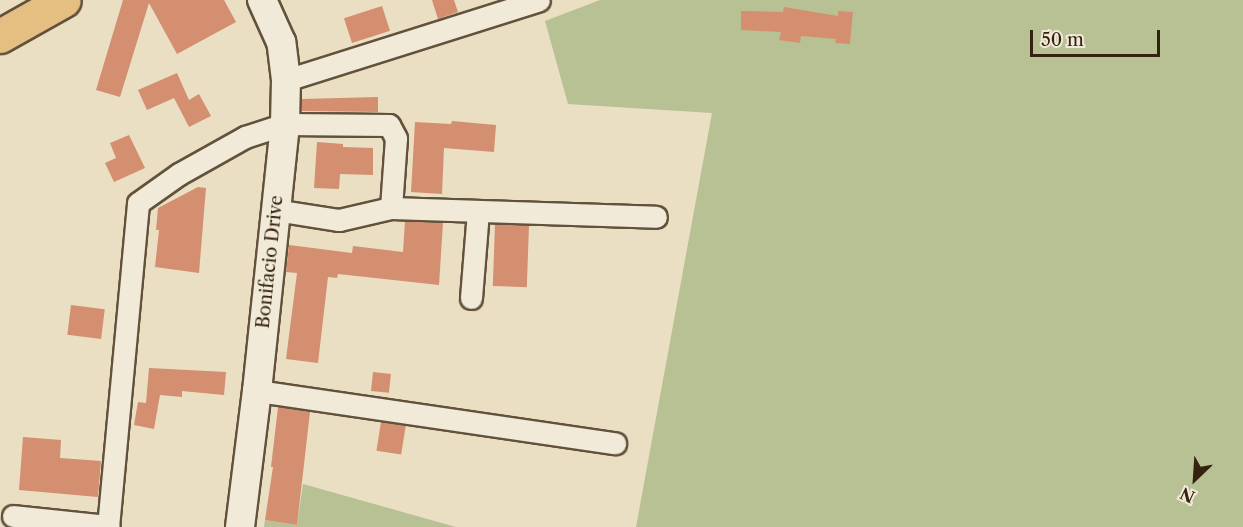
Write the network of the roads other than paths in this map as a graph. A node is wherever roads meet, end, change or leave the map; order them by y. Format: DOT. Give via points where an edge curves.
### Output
graph roads {
  1 [pos="20,0"];
  2 [pos="64,0"];
  3 [pos="262,0"];
  4 [pos="539,0"];
  5 [pos="0,11"];
  6 [pos="0,36"];
  7 [pos="286,80"];
  8 [pos="285,124"];
  9 [pos="391,208"];
  10 [pos="275,210"];
  11 [pos="478,211"];
  12 [pos="656,217"];
  13 [pos="471,298"];
  14 [pos="257,391"];
  15 [pos="615,443"];
  16 [pos="13,516"];
  17 [pos="108,527"];
  18 [pos="240,527"];
  1 -- 5 [label="main road"];
  2 -- 6 [label="main road"];
  3 -- 7 [label="street, Bonifacio Drive" via="280,42"];
  4 -- 7 [label="street"];
  7 -- 8 [label="street, Bonifacio Drive"];
  8 -- 9 [label="street" via="389,125 396,138"];
  8 -- 10 [label="street, Bonifacio Drive"];
  8 -- 17 [label="street" via="245,137 179,174 138,203"];
  9 -- 10 [label="street" via="339,220"];
  9 -- 11 [label="street"];
  10 -- 14 [label="street, Bonifacio Drive"];
  11 -- 12 [label="street"];
  11 -- 13 [label="street"];
  14 -- 15 [label="street"];
  14 -- 18 [label="street, Bonifacio Drive"];
  16 -- 17 [label="street"];
}
